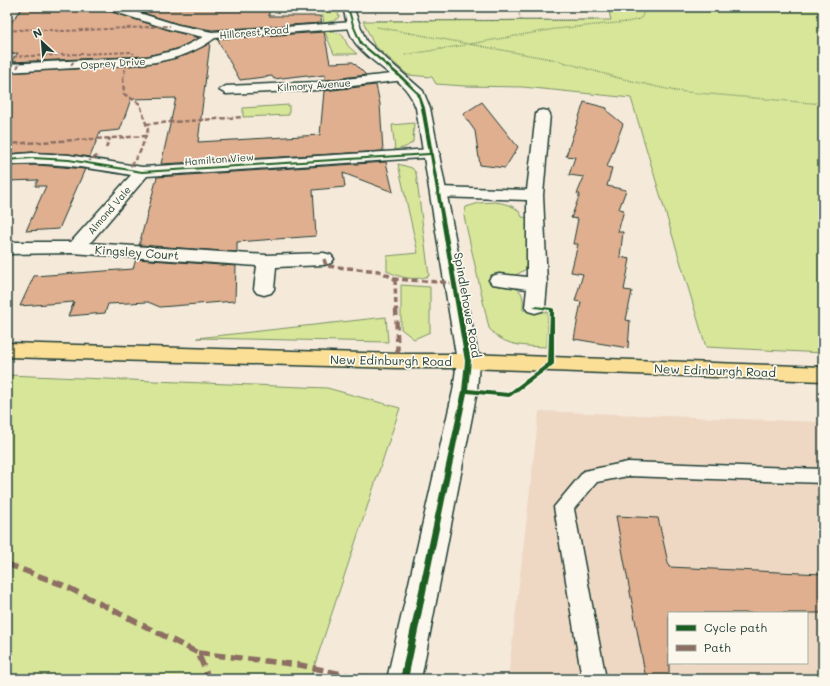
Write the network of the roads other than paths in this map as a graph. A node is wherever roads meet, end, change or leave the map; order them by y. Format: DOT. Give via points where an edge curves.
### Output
graph roads {
  1 [pos="113,7"];
  2 [pos="351,18"];
  3 [pos="212,35"];
  4 [pos="7,68"];
  5 [pos="402,77"];
  6 [pos="226,90"];
  7 [pos="543,114"];
  8 [pos="432,154"];
  9 [pos="7,160"];
  10 [pos="142,172"];
  11 [pos="439,192"];
  12 [pos="535,195"];
  13 [pos="77,247"];
  14 [pos="7,248"];
  15 [pos="324,259"];
  16 [pos="267,261"];
  17 [pos="499,280"];
  18 [pos="537,284"];
  19 [pos="264,289"];
  20 [pos="535,307"];
  21 [pos="7,350"];
  22 [pos="468,361"];
  23 [pos="823,374"];
  24 [pos="823,476"];
  25 [pos="404,679"];
  26 [pos="594,679"];
  1 -- 3 [label="street, Hillcrest Road" via="176,28"];
  2 -- 3 [label="street, Hillcrest Road" via="246,34"];
  2 -- 5 [label="street, Spindlehowe Road" via="361,43"];
  3 -- 4 [label="street, Osprey Drive" via="191,49 147,61"];
  5 -- 6 [label="street, Kilmory Avenue" via="317,86"];
  5 -- 8 [label="street, Spindlehowe Road" via="418,94"];
  7 -- 12 [label="street"];
  8 -- 10 [label="street, Hamilton View"];
  8 -- 11 [label="street, Spindlehowe Road"];
  9 -- 10 [label="street, Hamilton View" via="69,160"];
  10 -- 13 [label="street, Almond Vale"];
  11 -- 12 [label="street"];
  11 -- 22 [label="street, Spindlehowe Road"];
  12 -- 18 [label="street"];
  13 -- 14 [label="street, Kingsley Court"];
  13 -- 16 [label="street, Kingsley Court"];
  15 -- 16 [label="street, Kingsley Court"];
  16 -- 19 [label="street"];
  17 -- 18 [label="street"];
  18 -- 20 [label="street"];
  21 -- 22 [label="main road, New Edinburgh Road"];
  22 -- 23 [label="main road, New Edinburgh Road"];
  22 -- 25 [label="street, Spindlehowe Road" via="465,391"];
  24 -- 26 [label="lane" via="628,469 591,476 564,507"];
}
